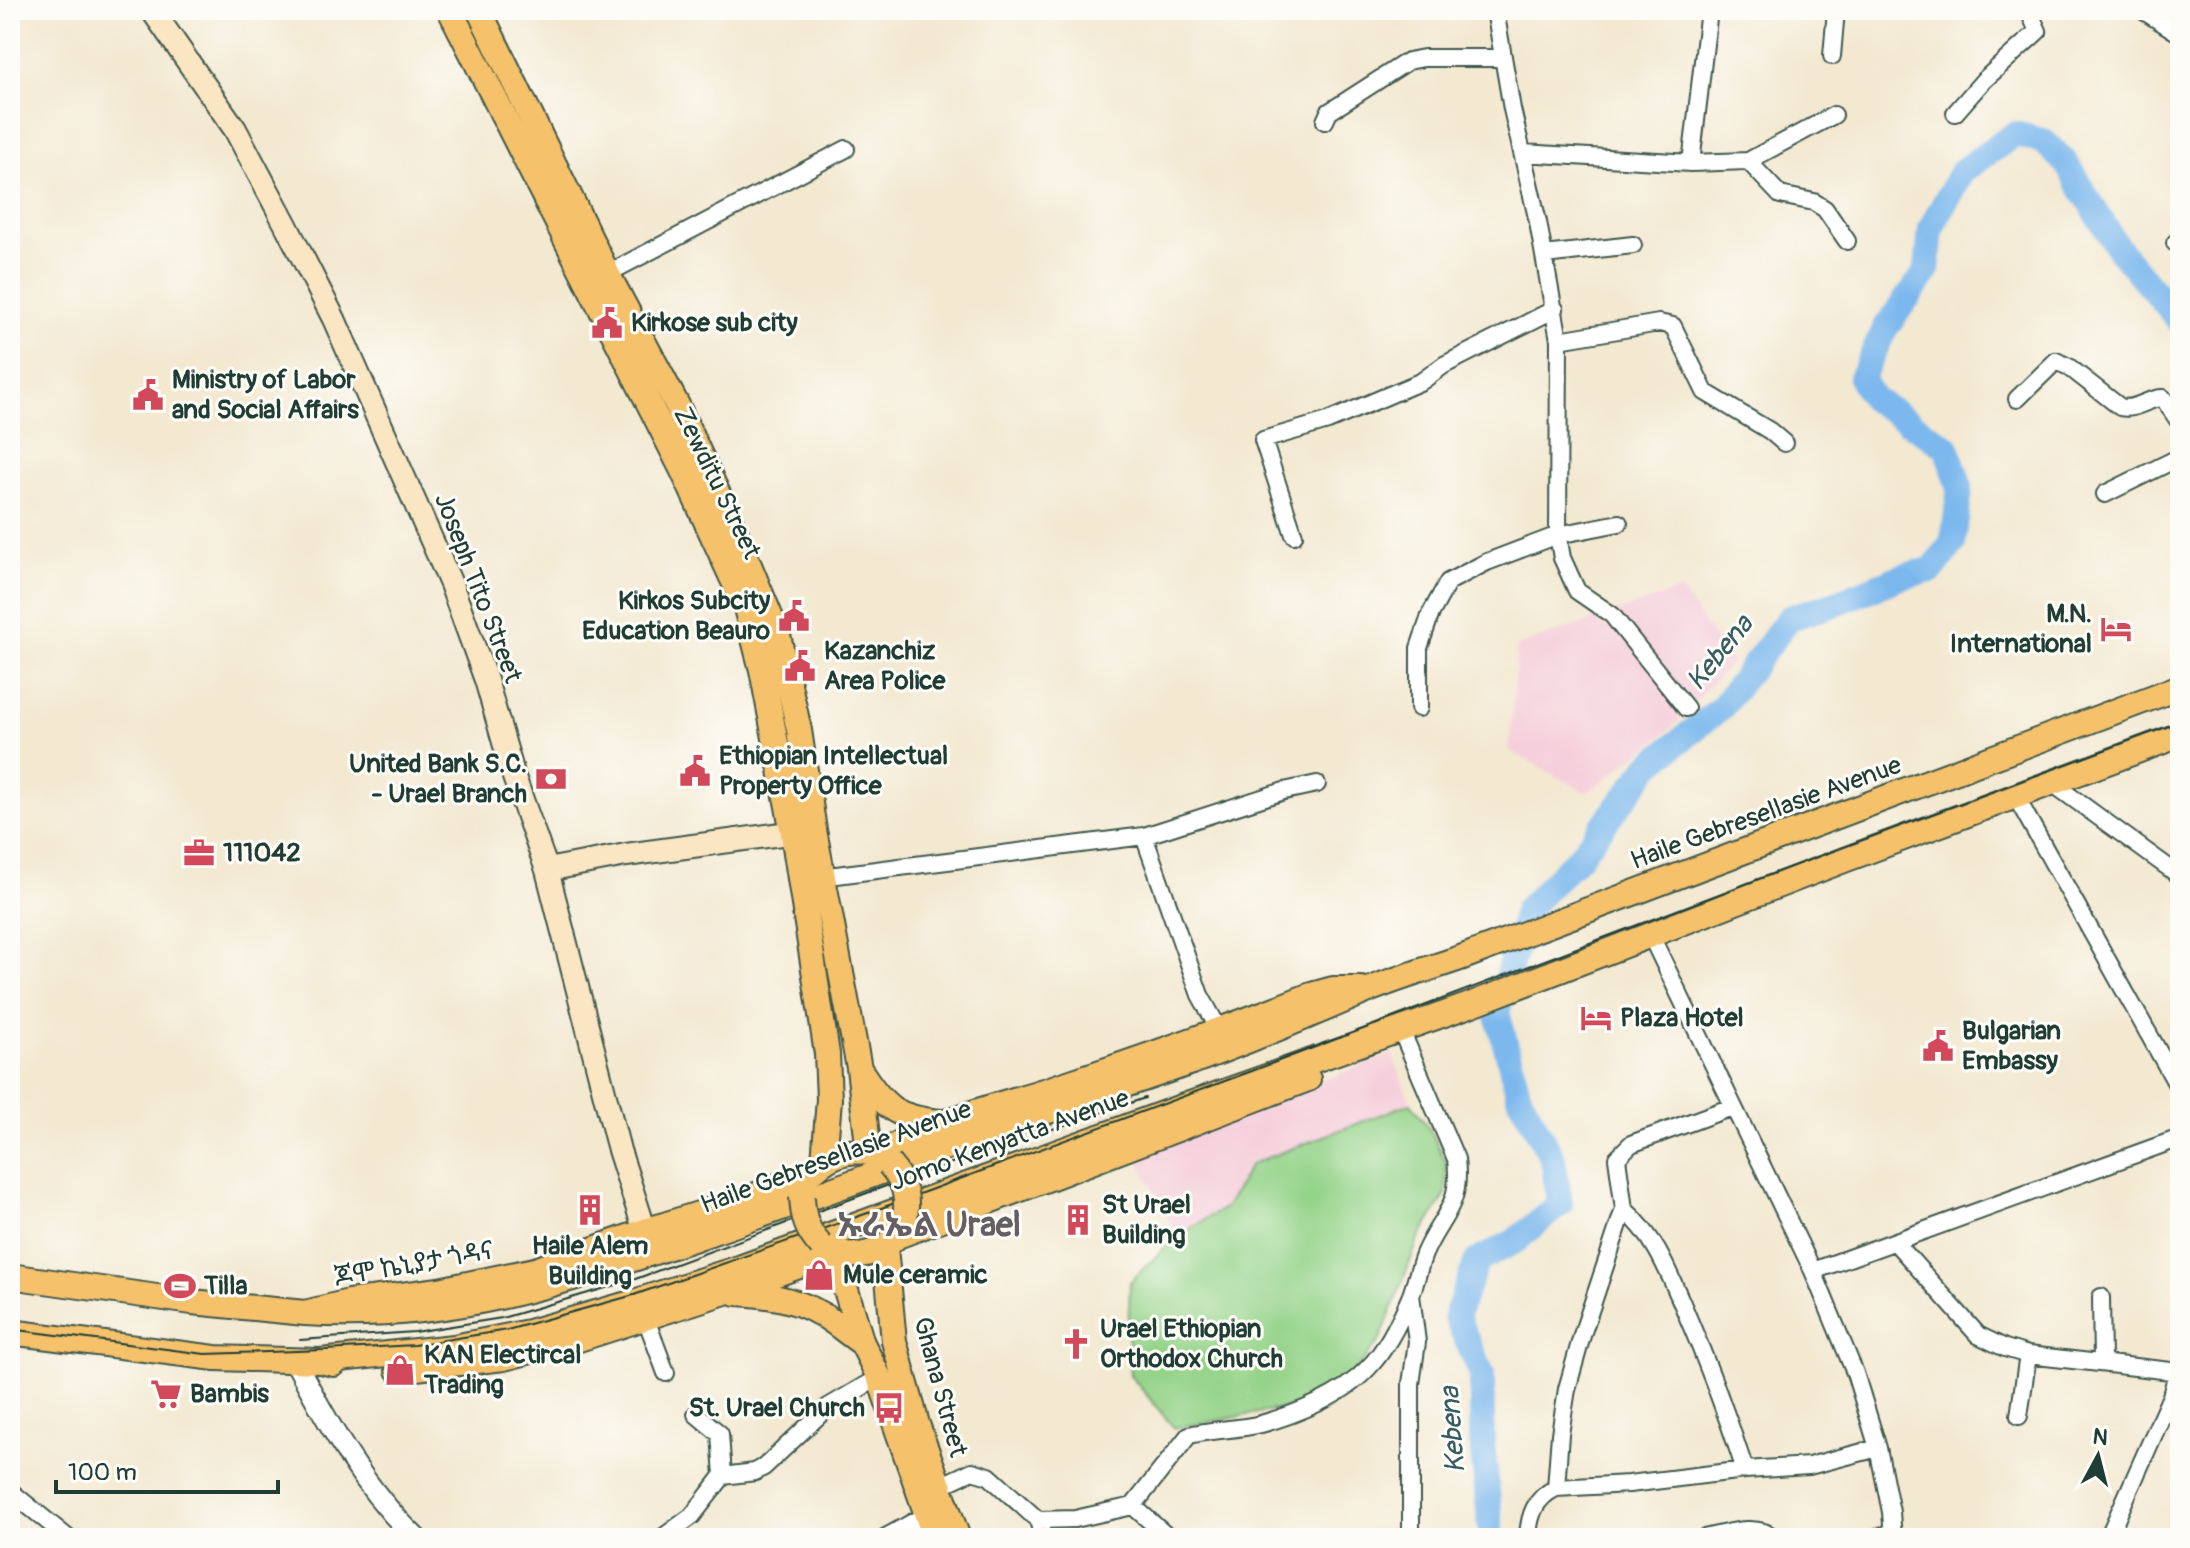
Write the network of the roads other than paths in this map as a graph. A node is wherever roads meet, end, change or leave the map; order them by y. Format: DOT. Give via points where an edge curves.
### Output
graph roads {
  1 [pos="152,10"];
  2 [pos="450,10"];
  3 [pos="479,10"];
  4 [pos="1495,10"];
  5 [pos="1709,10"];
  6 [pos="1836,10"];
  7 [pos="2032,10"];
  8 [pos="2146,11"];
  9 [pos="2180,34"];
  10 [pos="1832,56"];
  11 [pos="1503,58"];
  12 [pos="1955,113"];
  13 [pos="1834,115"];
  14 [pos="1325,121"];
  15 [pos="846,149"];
  16 [pos="1522,153"];
  17 [pos="1748,161"];
  18 [pos="1691,163"];
  19 [pos="1847,241"];
  20 [pos="1633,245"];
  21 [pos="1544,255"];
  22 [pos="597,279"];
  23 [pos="1555,309"];
  24 [pos="1559,340"];
  25 [pos="2017,399"];
  26 [pos="2180,423"];
  27 [pos="1784,443"];
  28 [pos="2180,457"];
  29 [pos="2105,494"];
  30 [pos="1619,523"];
  31 [pos="1294,535"];
  32 [pos="1558,535"];
  33 [pos="2180,687"];
  34 [pos="1419,708"];
  35 [pos="1686,708"];
  36 [pos="2180,735"];
  37 [pos="2052,783"];
  38 [pos="1317,784"];
  39 [pos="2016,797"];
  40 [pos="804,831"];
  41 [pos="1144,836"];
  42 [pos="547,870"];
  43 [pos="2180,876"];
  44 [pos="812,878"];
  45 [pos="1650,934"];
  46 [pos="1371,989"];
  47 [pos="1220,1031"];
  48 [pos="1396,1032"];
  49 [pos="859,1068"];
  50 [pos="2180,1090"];
  51 [pos="1732,1107"];
  52 [pos="947,1123"];
  53 [pos="2180,1138"];
  54 [pos="879,1158"];
  55 [pos="818,1166"];
  56 [pos="1624,1209"];
  57 [pos="645,1231"];
  58 [pos="895,1236"];
  59 [pos="1896,1243"];
  60 [pos="830,1250"];
  61 [pos="1813,1271"];
  62 [pos="10,1276"];
  63 [pos="725,1292"];
  64 [pos="1411,1295"];
  65 [pos="2101,1297"];
  66 [pos="305,1313"];
  67 [pos="646,1319"];
  68 [pos="10,1332"];
  69 [pos="862,1343"];
  70 [pos="2028,1355"];
  71 [pos="295,1361"];
  72 [pos="320,1361"];
  73 [pos="2102,1361"];
  74 [pos="2179,1372"];
  75 [pos="666,1373"];
  76 [pos="879,1377"];
  77 [pos="696,1414"];
  78 [pos="2019,1416"];
  79 [pos="1878,1448"];
  80 [pos="1745,1470"];
  81 [pos="723,1476"];
  82 [pos="938,1487"];
  83 [pos="1556,1488"];
  84 [pos="10,1491"];
  85 [pos="1133,1506"];
  86 [pos="926,1515"];
  87 [pos="1038,1520"];
  88 [pos="1893,1535"];
  89 [pos="68,1538"];
  90 [pos="416,1538"];
  91 [pos="662,1538"];
  92 [pos="884,1538"];
  93 [pos="935,1538"];
  94 [pos="958,1538"];
  95 [pos="1043,1538"];
  96 [pos="1169,1538"];
  97 [pos="1411,1538"];
  98 [pos="1528,1538"];
  99 [pos="1704,1538"];
  100 [pos="1774,1538"];
  101 [pos="1876,1538"];
  102 [pos="2108,1538"];
  1 -- 42 [label="main road, Joseph Tito Street" via="235,129 346,344 451,584"];
  2 -- 22 [label="main road, Zewditu Street"];
  3 -- 22 [label="main road, Zewditu Street"];
  4 -- 11 [label="street"];
  5 -- 18 [label="street"];
  6 -- 10 [label="street"];
  7 -- 12 [label="street" via="2038,31"];
  8 -- 9 [label="street"];
  11 -- 14 [label="street" via="1408,61 1329,112"];
  11 -- 16 [label="street"];
  13 -- 17 [label="street"];
  15 -- 22 [label="street"];
  16 -- 18 [label="street"];
  16 -- 21 [label="street"];
  17 -- 18 [label="street"];
  17 -- 19 [label="street" via="1780,195 1825,209"];
  20 -- 21 [label="street"];
  21 -- 23 [label="street"];
  22 -- 40 [label="main road, Zewditu Street" via="746,608"];
  23 -- 24 [label="street"];
  23 -- 31 [label="street" via="1422,381 1328,421 1263,440"];
  24 -- 27 [label="street" via="1659,323 1673,326 1705,392"];
  24 -- 32 [label="street"];
  25 -- 26 [label="street" via="2056,361 2120,407 2130,410 2163,398"];
  28 -- 29 [label="street"];
  30 -- 32 [label="street"];
  32 -- 34 [label="street" via="1448,582 1419,648"];
  32 -- 35 [label="street" via="1577,591 1612,615"];
  33 -- 46 [label="main road, Haile Gebresellasie Avenue"];
  36 -- 37 [label="main road"];
  37 -- 39 [label="main road"];
  37 -- 43 [label="street"];
  38 -- 41 [label="street"];
  39 -- 45 [label="main road"];
  39 -- 50 [label="street"];
  40 -- 42 [label="main road"];
  40 -- 44 [label="main road, Zewditu Street"];
  41 -- 44 [label="street"];
  41 -- 47 [label="street" via="1200,995"];
  42 -- 57 [label="main road, Joseph Tito Street"];
  44 -- 49 [label="main road, Zewditu Street"];
  44 -- 55 [label="main road, Zewditu Street" via="829,1082"];
  45 -- 48 [label="main road, Jomo Kenyatta Avenue"];
  45 -- 51 [label="street"];
  46 -- 47 [label="main road, Haile Gebresellasie Avenue" via="1311,995"];
  46 -- 66 [label="main road, Haile Gebresellasie Avenue" via="1191,1062 581,1277 518,1295 390,1315"];
  47 -- 52 [label="main road, Haile Gebresellasie Avenue"];
  48 -- 58 [label="main road" via="1367,1058"];
  48 -- 64 [label="street" via="1456,1159 1458,1176 1456,1196 1425,1253"];
  48 -- 72 [label="main road, Jomo Kenyatta Avenue" via="631,1303 454,1347"];
  49 -- 52 [label="main road" via="896,1113"];
  49 -- 54 [label="main road, Zewditu Street"];
  51 -- 56 [label="street" via="1622,1151 1617,1158"];
  51 -- 61 [label="street"];
  52 -- 54 [label="main road, Haile Gebresellasie Avenue" via="895,1144"];
  53 -- 59 [label="street"];
  54 -- 55 [label="main road" via="853,1151"];
  54 -- 58 [label="main road, bridge" via="901,1178 906,1192 907,1208"];
  55 -- 57 [label="main road, ጆሞ ኬኒያታ ጎዳና" via="752,1197"];
  55 -- 60 [label="main road, bridge" via="805,1184 803,1215 810,1234"];
  56 -- 80 [label="street" via="1660,1253"];
  56 -- 83 [label="street" via="1567,1389"];
  57 -- 66 [label="main road, ጆሞ ኬኒያታ ጎዳና" via="535,1270"];
  58 -- 60 [label="main road" via="870,1254"];
  58 -- 82 [label="main road, Ghana Street" via="894,1341"];
  59 -- 61 [label="street"];
  59 -- 70 [label="street" via="1978,1335"];
  60 -- 63 [label="main road"];
  60 -- 69 [label="main road, Ghana Street"];
  61 -- 79 [label="street" via="1855,1373"];
  62 -- 66 [label="main road, ጆሞ ኬኒያታ ጎዳና"];
  63 -- 67 [label="main road"];
  63 -- 69 [label="main road" via="799,1302"];
  64 -- 85 [label="street" via="1386,1345 1349,1385 1259,1424 1189,1435"];
  64 -- 97 [label="street" via="1417,1342 1411,1384"];
  65 -- 73 [label="street"];
  67 -- 72 [label="main road" via="504,1358 451,1366 363,1370"];
  67 -- 75 [label="street"];
  68 -- 71 [label="main road" via="215,1358"];
  69 -- 76 [label="main road, Ghana Street"];
  70 -- 73 [label="street"];
  70 -- 78 [label="street"];
  71 -- 72 [label="main road"];
  71 -- 90 [label="street" via="376,1496"];
  73 -- 74 [label="street"];
  74 -- 102 [label="street"];
  76 -- 81 [label="street" via="828,1407 764,1467"];
  76 -- 86 [label="main road, Ghana Street"];
  77 -- 81 [label="street" via="720,1434"];
  79 -- 80 [label="street" via="1809,1466"];
  79 -- 88 [label="street"];
  80 -- 83 [label="street"];
  81 -- 91 [label="street" via="692,1516"];
  82 -- 87 [label="street" via="978,1471"];
  82 -- 94 [label="main road, Ghana Street"];
  83 -- 98 [label="street" via="1535,1506"];
  84 -- 89 [label="street"];
  85 -- 87 [label="street" via="1075,1519"];
  85 -- 96 [label="street"];
  86 -- 92 [label="street"];
  86 -- 93 [label="main road, Ghana Street"];
  87 -- 95 [label="street"];
  88 -- 101 [label="street"];
  99 -- 100 [label="street" via="1757,1530"];
}
